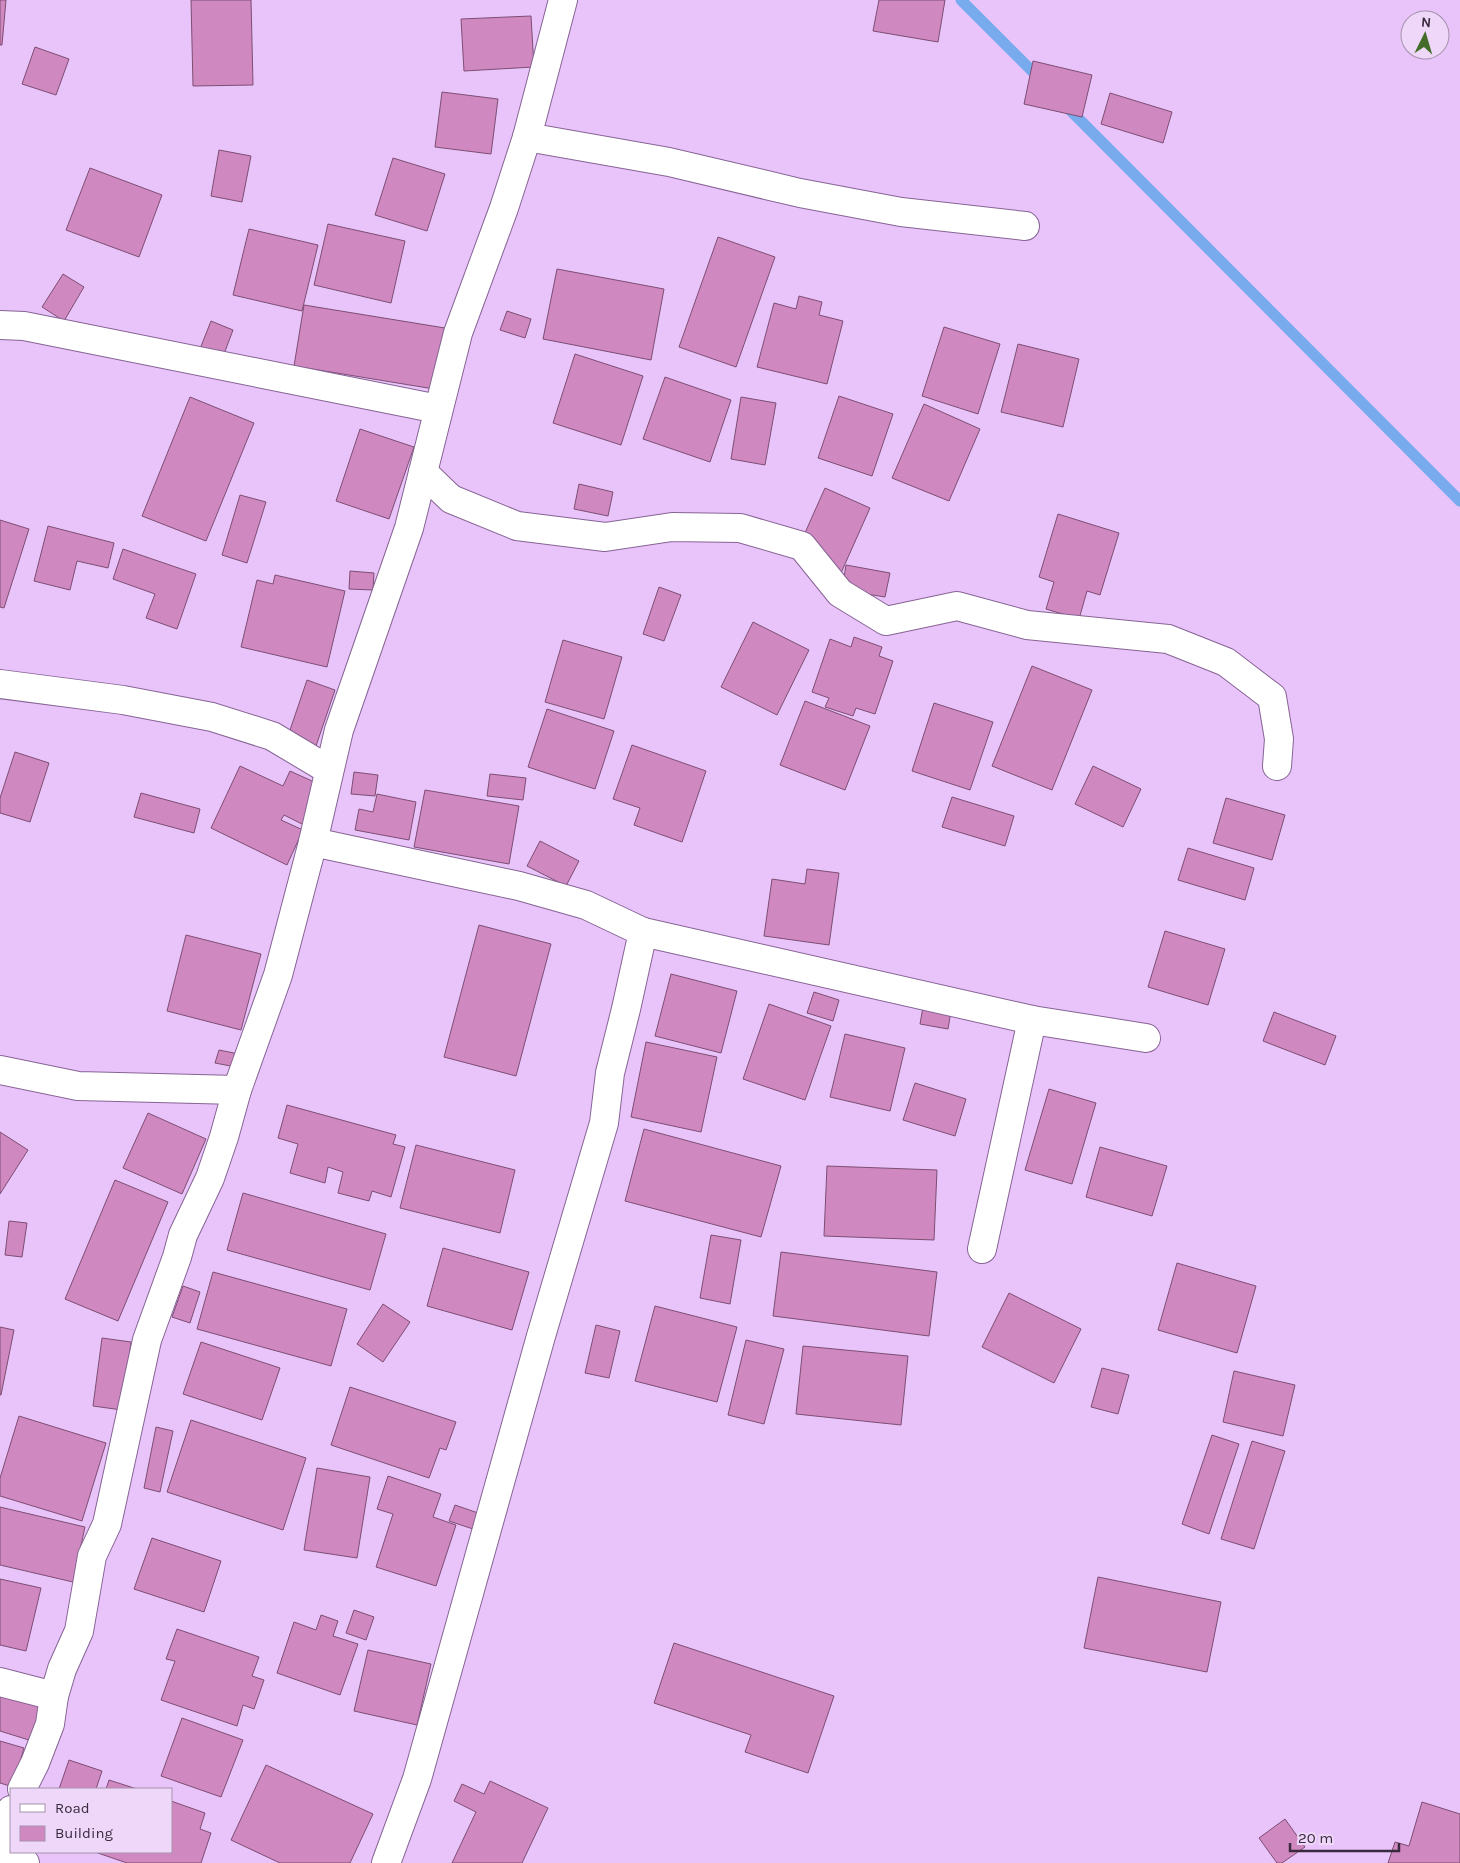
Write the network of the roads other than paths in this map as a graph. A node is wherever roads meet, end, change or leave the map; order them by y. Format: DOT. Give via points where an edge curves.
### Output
graph roads {
  1 [pos="563,0"];
  2 [pos="527,137"];
  3 [pos="1025,226"];
  4 [pos="0,325"];
  5 [pos="438,409"];
  6 [pos="423,472"];
  7 [pos="0,684"];
  8 [pos="1277,766"];
  9 [pos="329,770"];
  10 [pos="313,842"];
  11 [pos="643,932"];
  12 [pos="1032,1020"];
  13 [pos="1146,1038"];
  14 [pos="0,1070"];
  15 [pos="237,1090"];
  16 [pos="982,1249"];
  17 [pos="0,1682"];
  18 [pos="54,1696"];
  19 [pos="22,1788"];
  20 [pos="10,1812"];
  21 [pos="0,1830"];
  22 [pos="0,1850"];
  23 [pos="25,1863"];
  24 [pos="386,1863"];
  1 -- 2 [label="street"];
  2 -- 3 [label="street" via="669,162 800,193 892,210"];
  2 -- 5 [label="street" via="458,333"];
  4 -- 5 [label="street" via="24,326"];
  5 -- 6 [label="street"];
  6 -- 8 [label="street" via="451,499 517,526 605,537 672,527 740,528 802,546 840,593 886,621 957,606 1026,625 1168,639 1226,662 1272,697 1279,739"];
  6 -- 9 [label="street" via="409,528 339,730"];
  7 -- 9 [label="street" via="123,700 212,717 272,736"];
  9 -- 10 [label="street"];
  10 -- 11 [label="street" via="529,889 586,905"];
  10 -- 15 [label="street" via="278,975"];
  11 -- 12 [label="street"];
  11 -- 24 [label="street" via="610,1073 604,1122 418,1779"];
  12 -- 13 [label="street"];
  12 -- 16 [label="street"];
  14 -- 15 [label="street" via="78,1086"];
  15 -- 18 [label="street" via="210,1178 184,1235 147,1340 107,1524 92,1556 79,1631"];
  17 -- 18 [label="street"];
  18 -- 19 [label="street" via="50,1724"];
  20 -- 21 [label="street"];
  22 -- 23 [label="street"];
}
